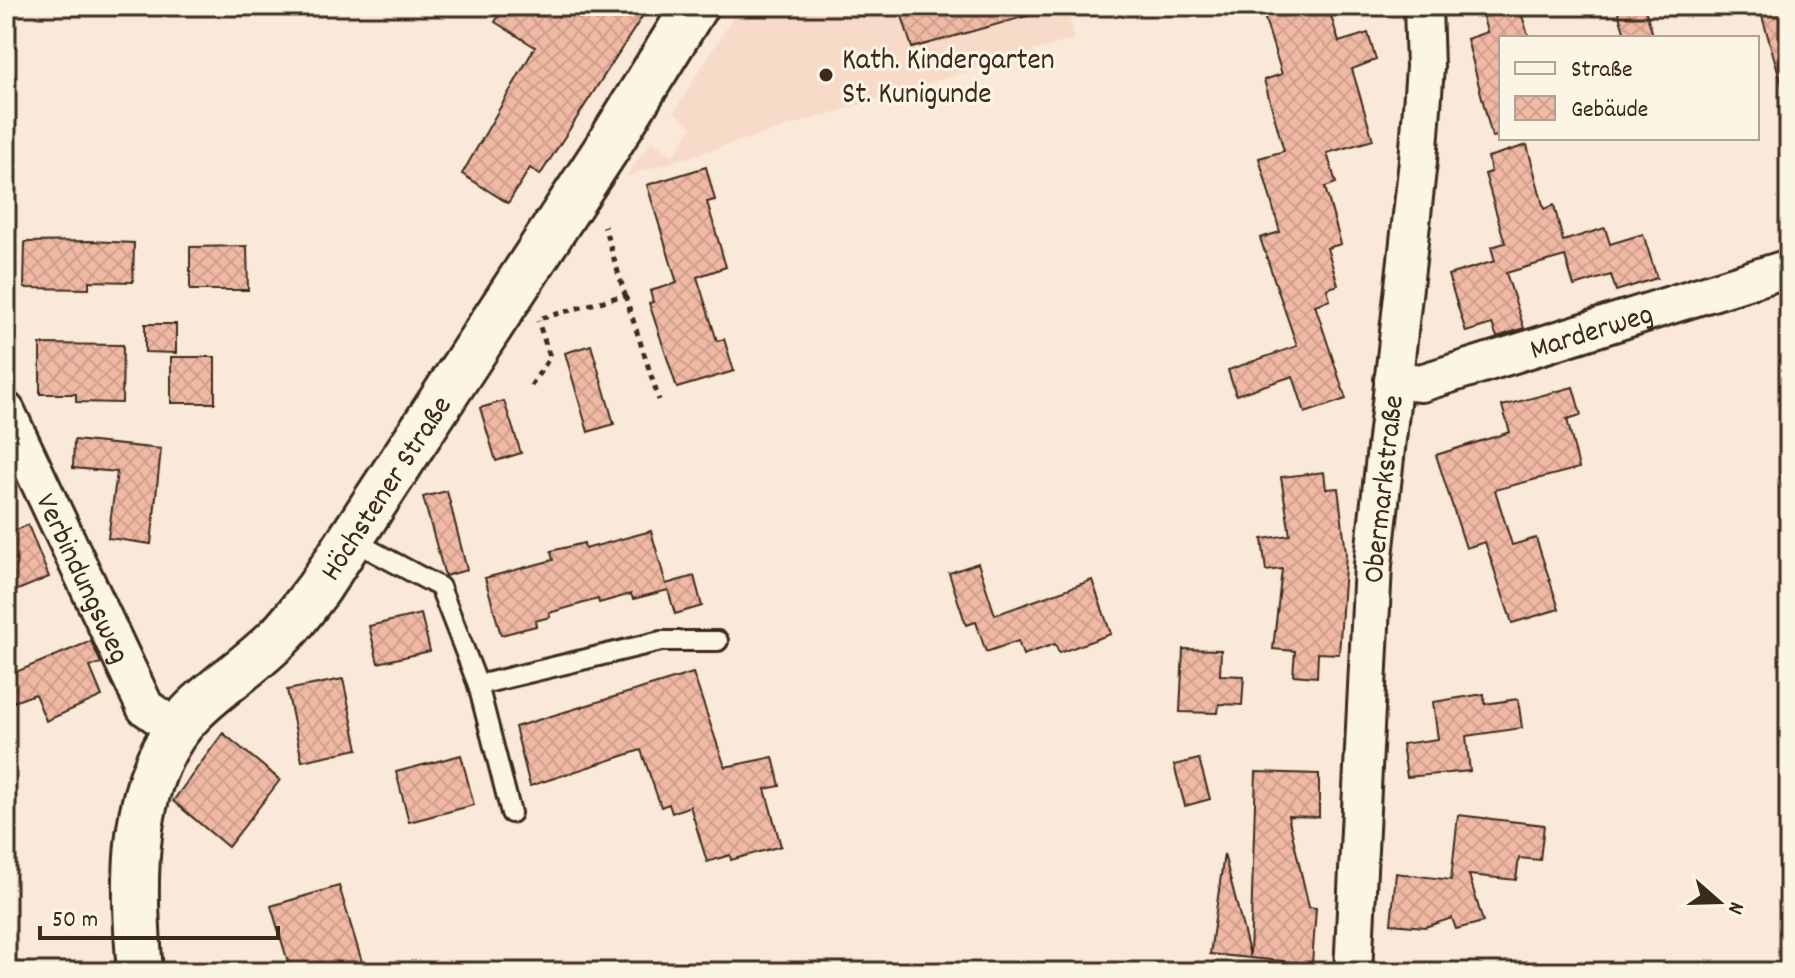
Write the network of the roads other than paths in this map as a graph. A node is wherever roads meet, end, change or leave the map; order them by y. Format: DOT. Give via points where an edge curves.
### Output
graph roads {
  1 [pos="695,6"];
  2 [pos="1423,6"];
  3 [pos="1789,268"];
  4 [pos="1393,380"];
  5 [pos="6,411"];
  6 [pos="352,540"];
  7 [pos="718,641"];
  8 [pos="478,685"];
  9 [pos="178,730"];
  10 [pos="511,813"];
  11 [pos="140,972"];
  12 [pos="1353,972"];
  1 -- 6 [label="main road, Höchstener Straße"];
  2 -- 4 [label="street, Obermarkstraße" via="1418,161"];
  3 -- 4 [label="street, Marderweg" via="1421,383"];
  4 -- 12 [label="street, Obermarkstraße" via="1373,565"];
  5 -- 9 [label="street, Verbindungsweg" via="145,707"];
  6 -- 8 [label="lane" via="440,587"];
  6 -- 9 [label="main road, Höchstener Straße" via="281,635"];
  7 -- 8 [label="lane" via="661,641"];
  8 -- 10 [label="lane"];
  9 -- 11 [label="main road, Höchstener Straße" via="147,798 139,842 135,882"];
}
